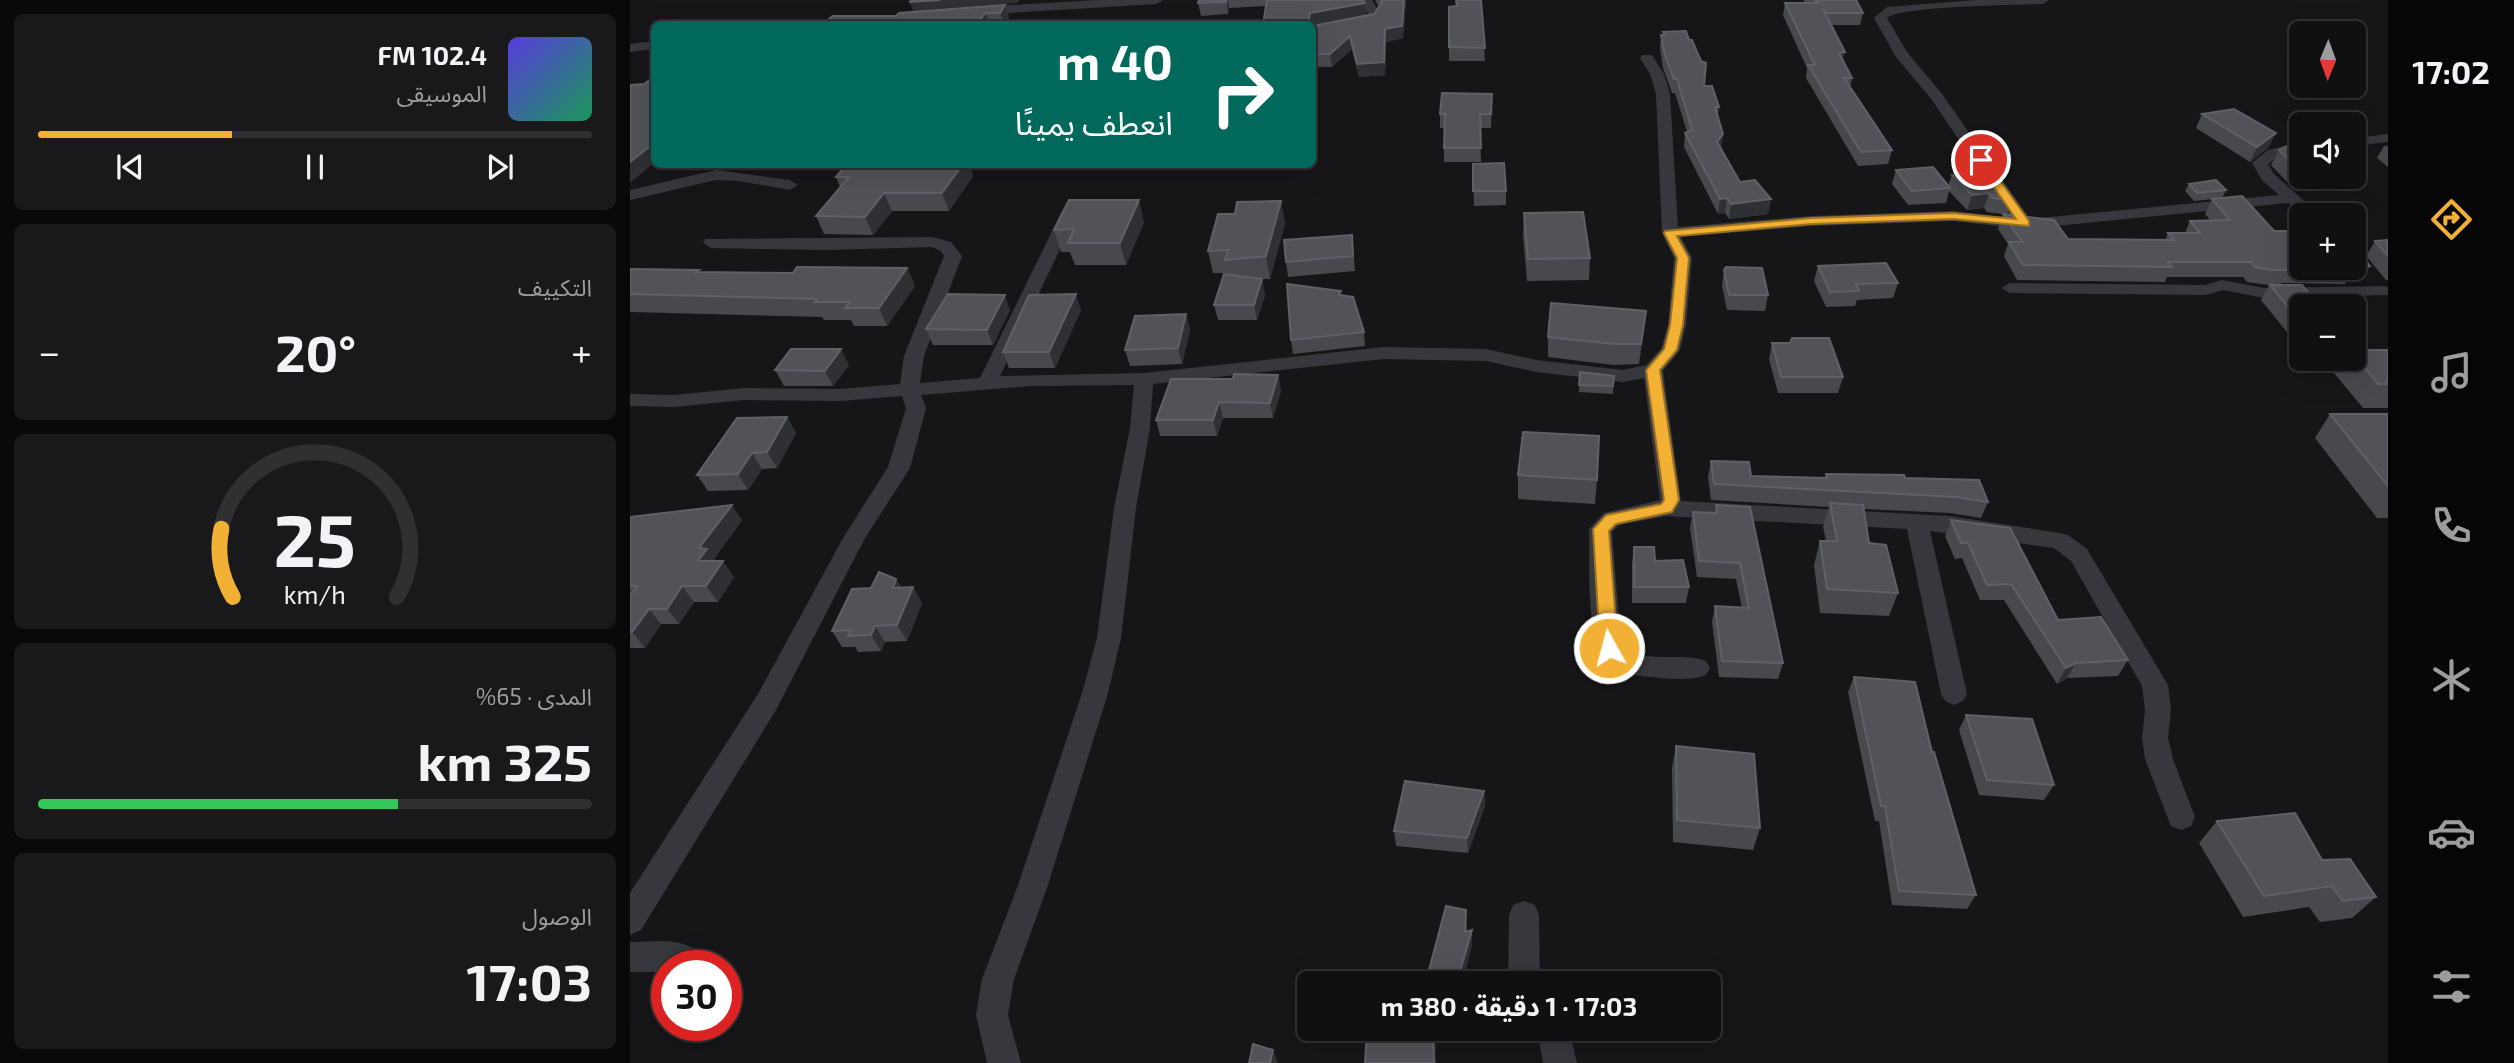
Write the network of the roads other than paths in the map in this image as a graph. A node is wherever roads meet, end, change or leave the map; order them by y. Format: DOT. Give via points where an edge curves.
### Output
graph roads {
  1 [pos="1157,0"];
  2 [pos="1366,0"];
  3 [pos="2043,0"];
  4 [pos="1969,1"];
  5 [pos="1009,5"];
  6 [pos="967,12"];
  7 [pos="1316,31"];
  8 [pos="651,46"];
  9 [pos="630,48"];
  10 [pos="1647,58"];
  11 [pos="2388,138"];
  12 [pos="2366,141"];
  13 [pos="2289,150"];
  14 [pos="790,185"];
  15 [pos="630,195"];
  16 [pos="2294,198"];
  17 [pos="2299,203"];
  18 [pos="1072,206"];
  19 [pos="2025,224"];
  20 [pos="1670,233"];
  21 [pos="711,243"];
  22 [pos="2368,274"];
  23 [pos="2010,288"];
  24 [pos="2386,294"];
  25 [pos="1653,370"];
  26 [pos="1144,379"];
  27 [pos="988,383"];
  28 [pos="909,389"];
  29 [pos="630,400"];
  30 [pos="1666,508"];
  31 [pos="1916,521"];
  32 [pos="1697,668"];
  33 [pos="1954,694"];
  34 [pos="2181,817"];
  35 [pos="1524,915"];
  36 [pos="630,920"];
  37 [pos="630,957"];
  38 [pos="651,957"];
  39 [pos="1521,971"];
  40 [pos="1555,1041"];
  41 [pos="1004,1063"];
  42 [pos="1560,1063"];
  1 -- 5 [label="street"];
  2 -- 7 [label="street" via="1375,16 1371,21"];
  3 -- 4 [label="street"];
  4 -- 19 [label="street" via="1887,10 1880,18 1901,54 1937,97"];
  5 -- 6 [label="street"];
  8 -- 9 [label="street"];
  10 -- 20 [label="street" via="1663,94"];
  11 -- 12 [label="street"];
  13 -- 16 [label="street" via="2273,153 2260,163 2268,177"];
  14 -- 15 [label="street" via="716,175"];
  16 -- 17 [label="street"];
  16 -- 19 [label="street"];
  18 -- 27 [label="street"];
  19 -- 20 [label="street" via="1940,216"];
  20 -- 25 [label="street" via="1683,258 1677,325 1670,350"];
  21 -- 28 [label="street" via="827,246 932,242 951,249 953,256 914,356"];
  22 -- 24 [label="street"];
  23 -- 24 [label="street" via="2206,290 2222,285 2264,293"];
  25 -- 26 [label="street" via="1623,376 1486,355 1384,353"];
  25 -- 30 [label="street" via="1671,487"];
  26 -- 27 [label="street"];
  26 -- 41 [label="street" via="1109,638 1096,693 999,979 992,1015"];
  27 -- 28 [label="street"];
  28 -- 29 [label="street"];
  28 -- 36 [label="street" via="916,408 899,468 854,538 767,702"];
  30 -- 31 [label="street"];
  30 -- 32 [label="street" via="1612,519 1601,529 1606,640 1615,656 1634,665"];
  31 -- 33 [label="street"];
  31 -- 34 [label="street" via="2052,539 2074,549 2151,675 2157,698 2159,759"];
  35 -- 39 [label="street"];
  37 -- 38 [label="street"];
  40 -- 42 [label="street"];
}
